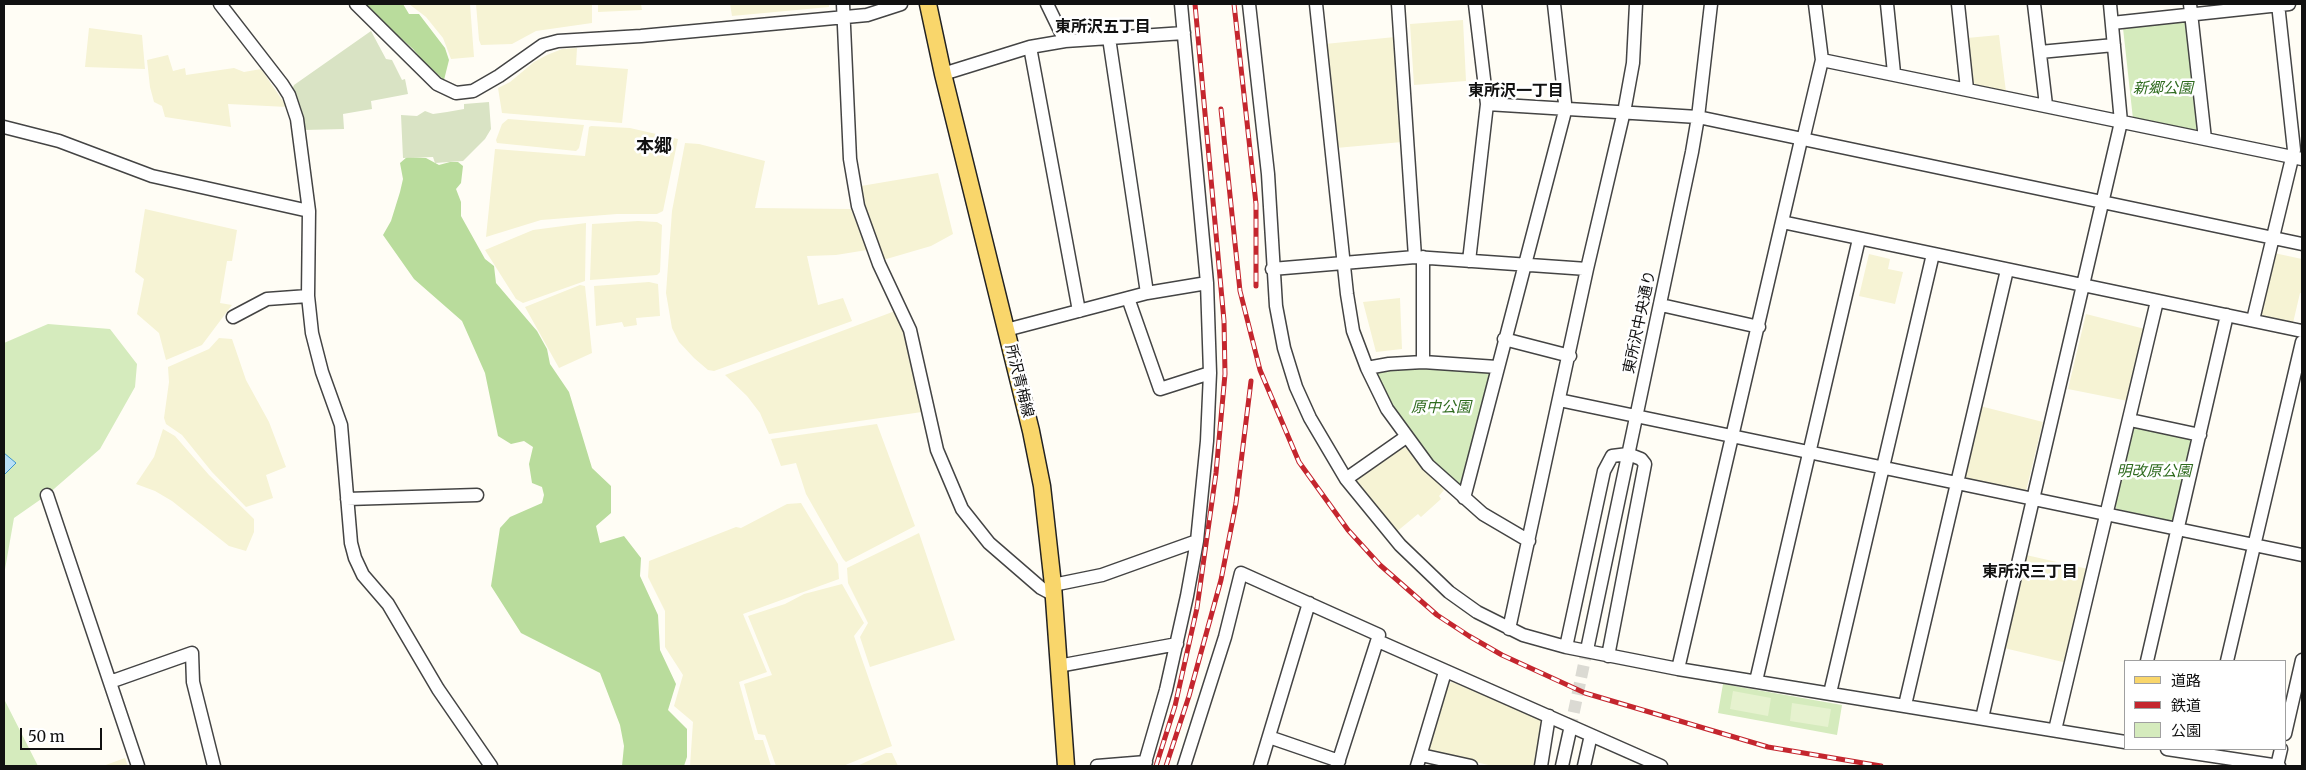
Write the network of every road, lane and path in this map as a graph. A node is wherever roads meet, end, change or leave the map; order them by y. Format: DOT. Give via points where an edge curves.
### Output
graph roads {
  1 [pos="220,4"];
  2 [pos="356,4"];
  3 [pos="901,4"];
  4 [pos="928,4"];
  5 [pos="1047,4"];
  6 [pos="1180,4"];
  7 [pos="1249,4"];
  8 [pos="1316,4"];
  9 [pos="1398,4"];
  10 [pos="1475,4"];
  11 [pos="1554,4"];
  12 [pos="1636,4"];
  13 [pos="1712,4"];
  14 [pos="1816,4"];
  15 [pos="1886,4"];
  16 [pos="1958,4"];
  17 [pos="2034,4"];
  18 [pos="2110,4"];
  19 [pos="2282,4"];
  20 [pos="844,10"];
  21 [pos="2190,10"];
  22 [pos="2112,23"];
  23 [pos="1184,33"];
  24 [pos="1109,38"];
  25 [pos="1066,41"];
  26 [pos="2114,45"];
  27 [pos="1030,47"];
  28 [pos="2040,52"];
  29 [pos="1822,60"];
  30 [pos="1894,73"];
  31 [pos="943,74"];
  32 [pos="1967,89"];
  33 [pos="1487,104"];
  34 [pos="2046,105"];
  35 [pos="1565,109"];
  36 [pos="1624,112"];
  37 [pos="1698,117"];
  38 [pos="2121,122"];
  39 [pos="4,128"];
  40 [pos="2205,139"];
  41 [pos="1802,140"];
  42 [pos="2297,158"];
  43 [pos="2103,202"];
  44 [pos="309,211"];
  45 [pos="1782,222"];
  46 [pos="2272,238"];
  47 [pos="1859,239"];
  48 [pos="2302,244"];
  49 [pos="1933,254"];
  50 [pos="1419,257"];
  51 [pos="1469,261"];
  52 [pos="1344,263"];
  53 [pos="1524,265"];
  54 [pos="1272,269"];
  55 [pos="1587,269"];
  56 [pos="2006,270"];
  57 [pos="1207,283"];
  58 [pos="2084,285"];
  59 [pos="1147,293"];
  60 [pos="308,296"];
  61 [pos="1128,298"];
  62 [pos="2157,301"];
  63 [pos="1661,305"];
  64 [pos="1079,311"];
  65 [pos="2227,315"];
  66 [pos="233,317"];
  67 [pos="2253,320"];
  68 [pos="1759,327"];
  69 [pos="1006,330"];
  70 [pos="2302,331"];
  71 [pos="1504,339"];
  72 [pos="2302,342"];
  73 [pos="1570,356"];
  74 [pos="1423,362"];
  75 [pos="1497,367"];
  76 [pos="1366,368"];
  77 [pos="1210,373"];
  78 [pos="1559,400"];
  79 [pos="1636,416"];
  80 [pos="2130,420"];
  81 [pos="2200,435"];
  82 [pos="1734,437"];
  83 [pos="1406,438"];
  84 [pos="1809,452"];
  85 [pos="1628,454"];
  86 [pos="1883,468"];
  87 [pos="1346,479"];
  88 [pos="1955,483"];
  89 [pos="48,495"];
  90 [pos="477,495"];
  91 [pos="1464,498"];
  92 [pos="347,499"];
  93 [pos="2032,499"];
  94 [pos="2106,514"];
  95 [pos="2178,529"];
  96 [pos="1197,541"];
  97 [pos="1529,541"];
  98 [pos="2254,545"];
  99 [pos="2302,555"];
  100 [pos="1054,590"];
  101 [pos="1309,604"];
  102 [pos="1510,629"];
  103 [pos="1378,642"];
  104 [pos="1177,644"];
  105 [pos="1588,645"];
  106 [pos="1566,647"];
  107 [pos="1608,656"];
  108 [pos="2147,660"];
  109 [pos="2227,660"];
  110 [pos="2302,660"];
  111 [pos="1058,666"];
  112 [pos="1678,669"];
  113 [pos="1445,672"];
  114 [pos="1756,681"];
  115 [pos="110,682"];
  116 [pos="1830,693"];
  117 [pos="1905,705"];
  118 [pos="1549,716"];
  119 [pos="1982,718"];
  120 [pos="1570,730"];
  121 [pos="2055,730"];
  122 [pos="2286,730"];
  123 [pos="1591,735"];
  124 [pos="1269,737"];
  125 [pos="2124,742"];
  126 [pos="2180,750"];
  127 [pos="2281,750"];
  128 [pos="2206,752"];
  129 [pos="1419,760"];
  130 [pos="1338,763"];
  131 [pos="1145,764"];
  132 [pos="138,766"];
  133 [pos="214,766"];
  134 [pos="491,766"];
  135 [pos="1066,766"];
  136 [pos="1097,766"];
  137 [pos="1184,766"];
  138 [pos="1260,766"];
  139 [pos="1471,766"];
  140 [pos="1541,766"];
  141 [pos="1562,766"];
  142 [pos="1584,766"];
  143 [pos="1662,766"];
  144 [pos="2278,766"];
  1 -- 44 [label="street" via="289,95 297,119"];
  2 -- 20 [label="street" via="437,84 456,92 473,91 543,45 558,41 641,36"];
  3 -- 20 [label="street" via="867,15"];
  4 -- 31 [label="main road, 所沢青梅線"];
  5 -- 25 [label="street"];
  6 -- 23 [label="street"];
  7 -- 54 [label="street" via="1268,174"];
  8 -- 52 [label="street"];
  9 -- 50 [label="street"];
  10 -- 33 [label="street"];
  11 -- 35 [label="street"];
  12 -- 36 [label="street" via="1633,63"];
  13 -- 37 [label="street, 東所沢中央通り"];
  14 -- 29 [label="street"];
  15 -- 30 [label="street"];
  16 -- 32 [label="street"];
  17 -- 28 [label="street"];
  18 -- 22 [label="street"];
  19 -- 21 [label="street"];
  19 -- 42 [label="street"];
  20 -- 100 [label="street" via="850,159 858,206 879,264 910,330 937,450 962,509 984,536 1041,588"];
  21 -- 22 [label="street"];
  21 -- 40 [label="street"];
  22 -- 26 [label="street"];
  23 -- 24 [label="street"];
  23 -- 57 [label="street"];
  24 -- 25 [label="street"];
  24 -- 59 [label="street"];
  25 -- 27 [label="street"];
  26 -- 28 [label="street"];
  26 -- 38 [label="street"];
  27 -- 31 [label="street"];
  27 -- 64 [label="street"];
  28 -- 34 [label="street"];
  29 -- 30 [label="street"];
  29 -- 41 [label="street"];
  30 -- 32 [label="street"];
  31 -- 69 [label="main road, 所沢青梅線"];
  32 -- 34 [label="street"];
  33 -- 35 [label="street"];
  33 -- 51 [label="street"];
  34 -- 38 [label="street"];
  35 -- 36 [label="street"];
  35 -- 53 [label="street"];
  36 -- 37 [label="street"];
  36 -- 55 [label="street"];
  37 -- 41 [label="street"];
  37 -- 63 [label="street, 東所沢中央通り"];
  38 -- 40 [label="street"];
  38 -- 43 [label="street"];
  39 -- 44 [label="street" via="59,140 152,176"];
  40 -- 42 [label="street"];
  41 -- 43 [label="street"];
  41 -- 45 [label="street"];
  42 -- 46 [label="street"];
  43 -- 46 [label="street"];
  43 -- 58 [label="street"];
  44 -- 60 [label="street"];
  45 -- 47 [label="street"];
  45 -- 68 [label="street"];
  46 -- 48 [label="street"];
  46 -- 67 [label="street"];
  47 -- 49 [label="street"];
  47 -- 84 [label="street"];
  49 -- 56 [label="street"];
  49 -- 86 [label="street"];
  50 -- 51 [label="street"];
  50 -- 52 [label="street"];
  50 -- 74 [label="street"];
  51 -- 53 [label="street"];
  52 -- 54 [label="street"];
  52 -- 76 [label="street" via="1353,331"];
  53 -- 55 [label="street"];
  53 -- 71 [label="street"];
  54 -- 87 [label="street" via="1278,323 1296,387 1310,418"];
  55 -- 73 [label="street"];
  56 -- 58 [label="street"];
  56 -- 88 [label="street"];
  57 -- 59 [label="street"];
  57 -- 77 [label="street"];
  58 -- 62 [label="street"];
  58 -- 93 [label="street"];
  59 -- 61 [label="street"];
  60 -- 66 [label="street" via="267,299"];
  60 -- 92 [label="street" via="312,333 340,425"];
  61 -- 64 [label="street"];
  61 -- 77 [label="street" via="1160,388"];
  62 -- 65 [label="street"];
  62 -- 80 [label="street"];
  63 -- 68 [label="street"];
  63 -- 79 [label="street, 東所沢中央通り"];
  64 -- 69 [label="street"];
  65 -- 67 [label="street"];
  65 -- 81 [label="street"];
  67 -- 70 [label="street"];
  68 -- 82 [label="street"];
  69 -- 100 [label="main road, 所沢青梅線" via="1042,486"];
  71 -- 73 [label="street"];
  71 -- 75 [label="street"];
  72 -- 98 [label="street"];
  73 -- 78 [label="street"];
  74 -- 75 [label="street"];
  74 -- 76 [label="street"];
  75 -- 91 [label="street"];
  76 -- 83 [label="street"];
  77 -- 96 [label="street"];
  78 -- 79 [label="street"];
  78 -- 97 [label="street"];
  79 -- 82 [label="street"];
  79 -- 85 [label="street, 東所沢中央通り"];
  80 -- 81 [label="street"];
  80 -- 94 [label="street"];
  81 -- 95 [label="street"];
  82 -- 84 [label="street"];
  82 -- 112 [label="street"];
  83 -- 87 [label="street"];
  83 -- 91 [label="street"];
  84 -- 86 [label="street"];
  84 -- 114 [label="street"];
  85 -- 105 [label="street, 東所沢中央通り"];
  85 -- 106 [label="street" via="1612,456 1607,463"];
  85 -- 107 [label="street" via="1645,464"];
  86 -- 88 [label="street"];
  86 -- 116 [label="street"];
  87 -- 102 [label="street" via="1424,571 1477,612"];
  88 -- 93 [label="street"];
  88 -- 117 [label="street"];
  89 -- 115 [label="street"];
  90 -- 92 [label="street"];
  91 -- 97 [label="street" via="1483,514"];
  92 -- 134 [label="street" via="351,543 363,575 388,604 438,689"];
  93 -- 94 [label="street"];
  93 -- 119 [label="street"];
  94 -- 95 [label="street"];
  94 -- 121 [label="street"];
  95 -- 98 [label="street"];
  95 -- 108 [label="street"];
  96 -- 100 [label="street"];
  96 -- 104 [label="street"];
  97 -- 102 [label="street"];
  98 -- 99 [label="street"];
  98 -- 109 [label="street"];
  100 -- 111 [label="main road, 所沢青梅線"];
  101 -- 103 [label="street" via="1379,635"];
  101 -- 124 [label="street"];
  101 -- 137 [label="street" via="1241,573 1225,637"];
  102 -- 106 [label="street"];
  103 -- 113 [label="street"];
  103 -- 130 [label="street"];
  104 -- 111 [label="street"];
  104 -- 131 [label="street"];
  106 -- 107 [label="street"];
  107 -- 112 [label="street"];
  110 -- 122 [label="street"];
  111 -- 135 [label="main road, 所沢青梅線"];
  112 -- 114 [label="street"];
  113 -- 118 [label="street"];
  113 -- 129 [label="street"];
  114 -- 116 [label="street"];
  115 -- 132 [label="street"];
  115 -- 133 [label="street" via="192,653 193,682"];
  116 -- 117 [label="street"];
  117 -- 119 [label="street"];
  118 -- 123 [label="street"];
  118 -- 140 [label="street"];
  119 -- 121 [label="street"];
  120 -- 141 [label="street"];
  121 -- 125 [label="street"];
  123 -- 142 [label="street"];
  123 -- 143 [label="street"];
  124 -- 130 [label="street"];
  124 -- 138 [label="street"];
  126 -- 128 [label="street"];
  127 -- 144 [label="street"];
  128 -- 144 [label="street"];
  129 -- 139 [label="street"];
  131 -- 136 [label="street"];
}
